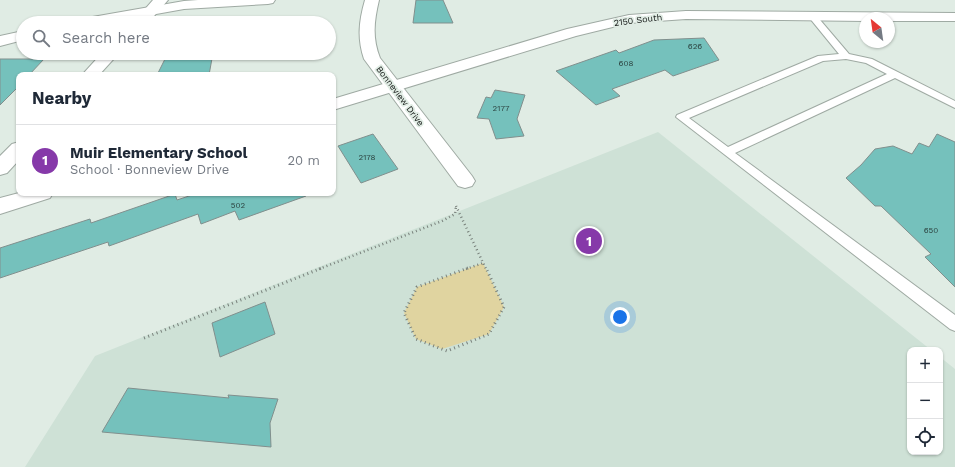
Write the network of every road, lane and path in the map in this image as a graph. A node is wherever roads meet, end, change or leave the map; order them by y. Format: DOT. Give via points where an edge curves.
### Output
graph roads {
  1 [pos="268,0"];
  2 [pos="372,0"];
  3 [pos="156,5"];
  4 [pos="110,16"];
  5 [pos="146,16"];
  6 [pos="812,16"];
  7 [pos="955,17"];
  8 [pos="16,38"];
  9 [pos="0,41"];
  10 [pos="846,56"];
  11 [pos="104,60"];
  12 [pos="93,72"];
  13 [pos="895,74"];
  14 [pos="392,86"];
  15 [pos="336,103"];
  16 [pos="955,105"];
  17 [pos="16,151"];
  18 [pos="727,152"];
  19 [pos="0,168"];
  20 [pos="466,181"];
  21 [pos="33,196"];
  22 [pos="0,206"];
  23 [pos="483,263"];
  24 [pos="955,324"];
  25 [pos="144,338"];
  1 -- 3 [label="street"];
  2 -- 14 [label="street, Bonneview Drive" via="365,31 366,45 372,59"];
  3 -- 4 [label="street"];
  3 -- 5 [label="street"];
  6 -- 7 [label="street, 2150 South"];
  6 -- 10 [label="lane"];
  6 -- 14 [label="street, 2150 South" via="686,15 629,19 572,32"];
  8 -- 9 [label="street"];
  10 -- 13 [label="lane" via="869,61"];
  10 -- 18 [label="lane" via="820,58 681,116"];
  11 -- 12 [label="street"];
  13 -- 16 [label="lane"];
  13 -- 18 [label="lane"];
  14 -- 15 [label="street, 2150 South"];
  14 -- 20 [label="street, Bonneview Drive"];
  17 -- 19 [label="street"];
  18 -- 24 [label="lane"];
  21 -- 22 [label="street"];
  23 -- 23 [label="path" via="504,307 489,334 447,351 416,340 404,313 417,287"];
  23 -- 25 [label="path" via="456,206 455,214 442,221"];
}
